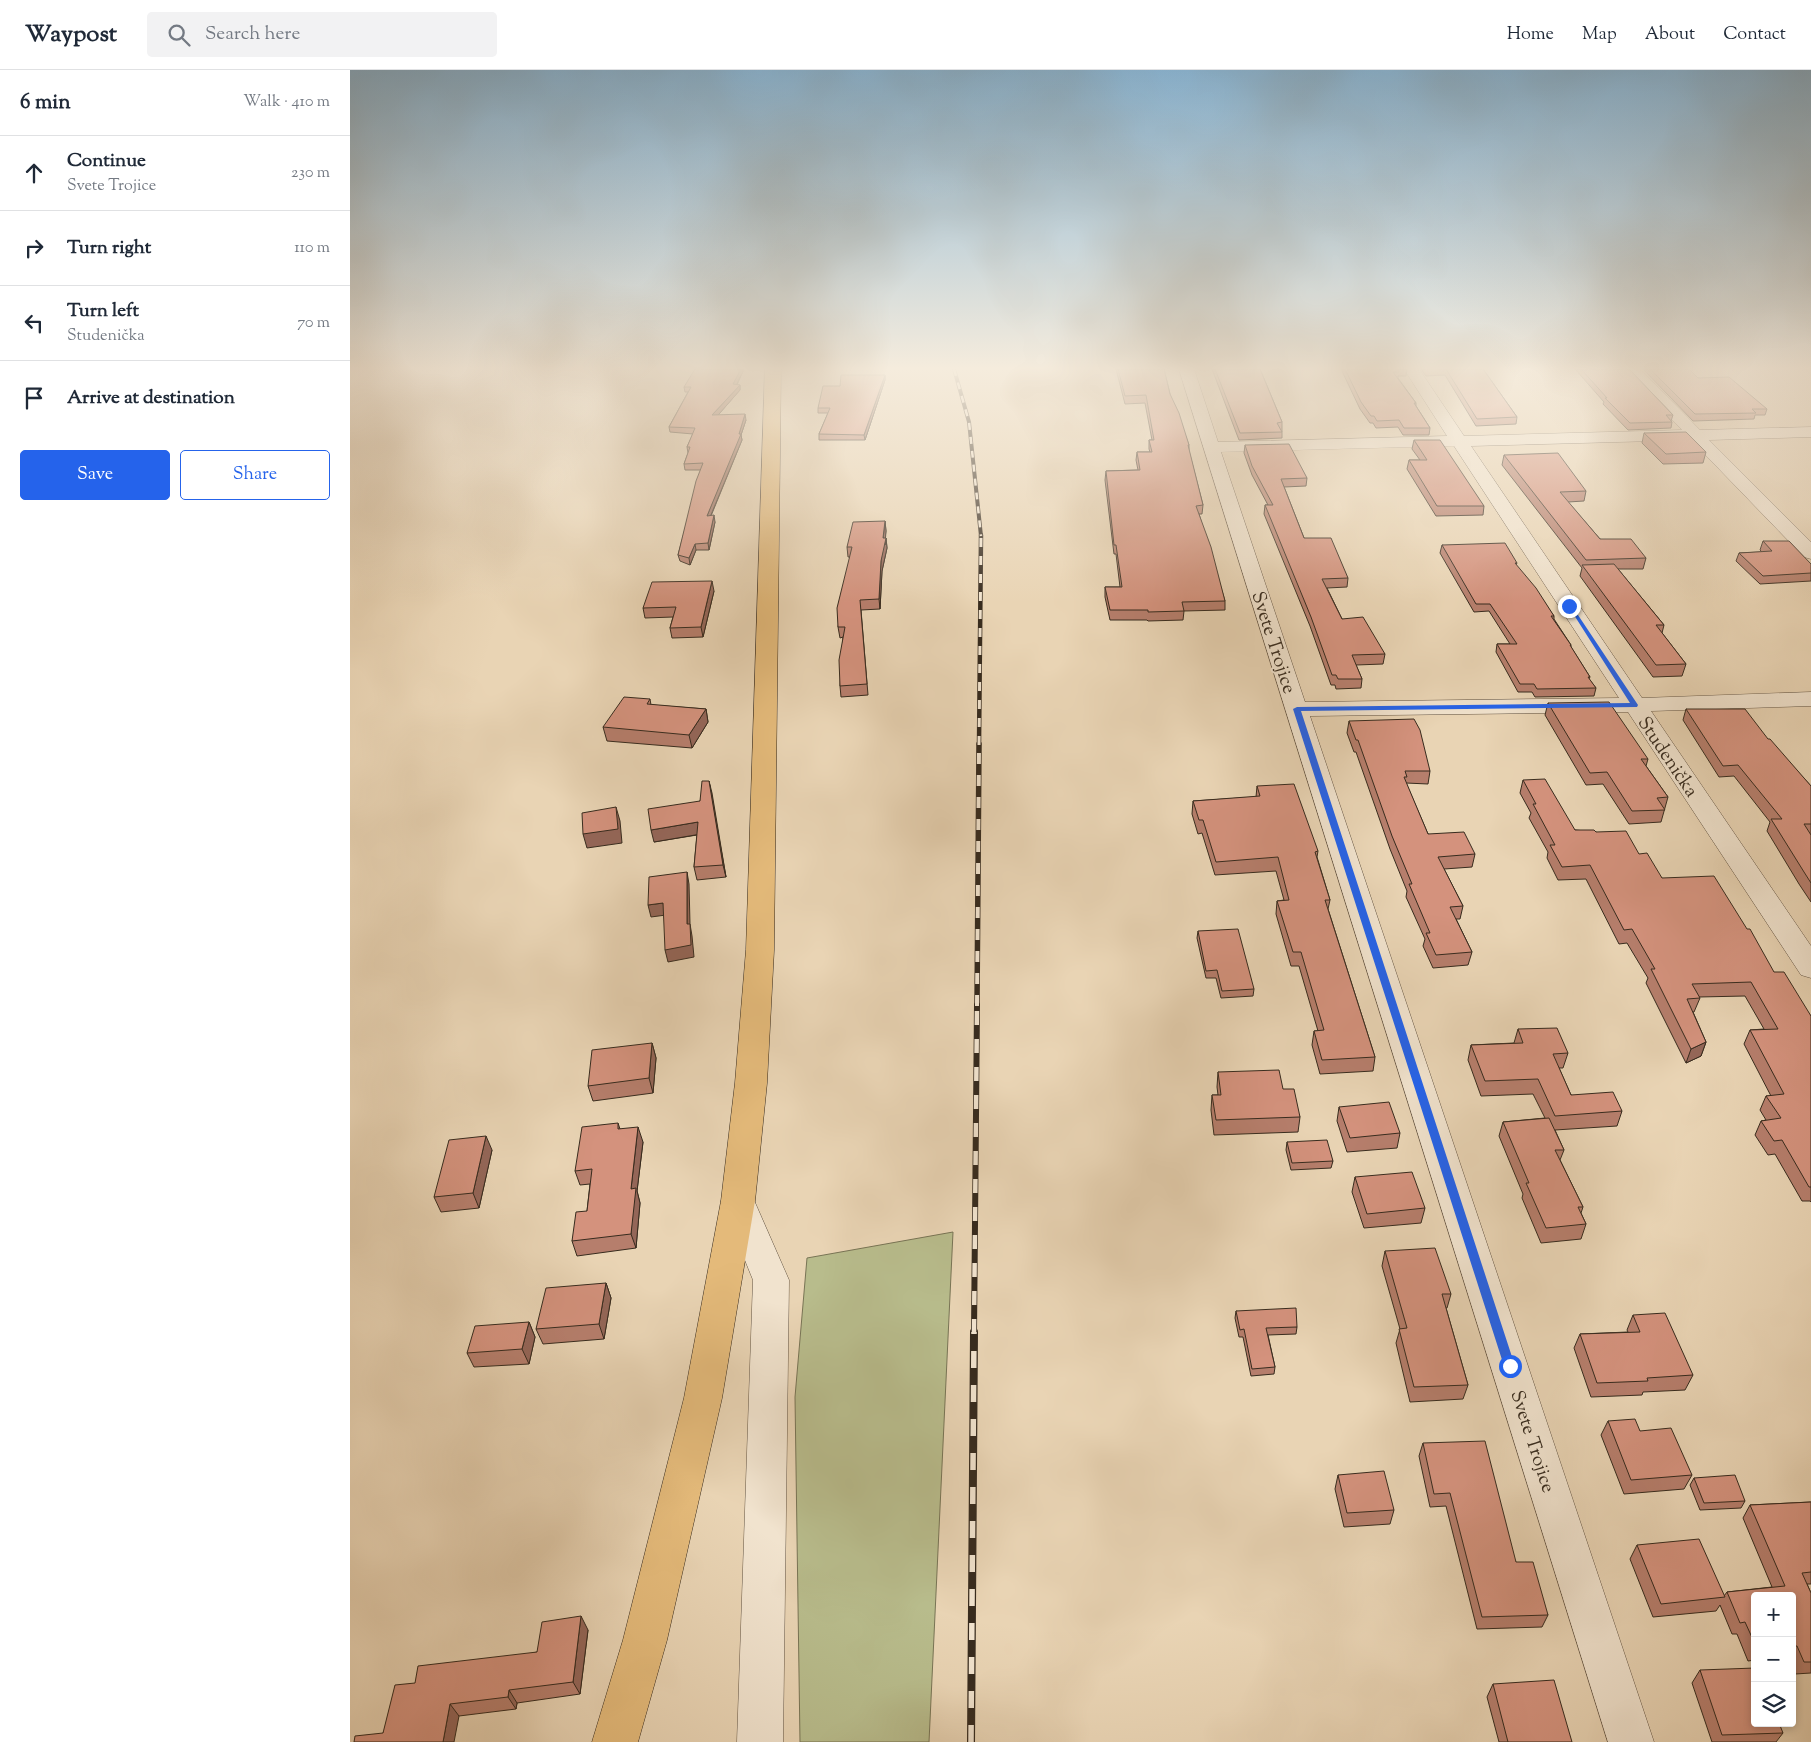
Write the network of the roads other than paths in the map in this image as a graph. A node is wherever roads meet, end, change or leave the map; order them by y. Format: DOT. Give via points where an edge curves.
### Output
graph roads {
  1 [pos="771,447"];
  2 [pos="1212,447"];
  3 [pos="1464,447"];
  4 [pos="1707,447"];
  5 [pos="1811,553"];
  6 [pos="1811,699"];
  7 [pos="1635,705"];
  8 [pos="1297,709"];
  9 [pos="1811,968"];
  10 [pos="738,1201"];
  11 [pos="615,1742"];
  12 [pos="760,1742"];
  13 [pos="1632,1742"];
  1 -- 10 [label="main road" via="760,950 751,1084"];
  2 -- 8 [label="street, Svete Trojice"];
  3 -- 7 [label="street, Studenička"];
  4 -- 5 [label="street"];
  6 -- 7 [label="street"];
  7 -- 8 [label="street"];
  7 -- 9 [label="street, Studenička"];
  8 -- 13 [label="street, Svete Trojice"];
  10 -- 11 [label="main road" via="703,1398 645,1640"];
  10 -- 12 [label="street" via="771,1280"];
}
